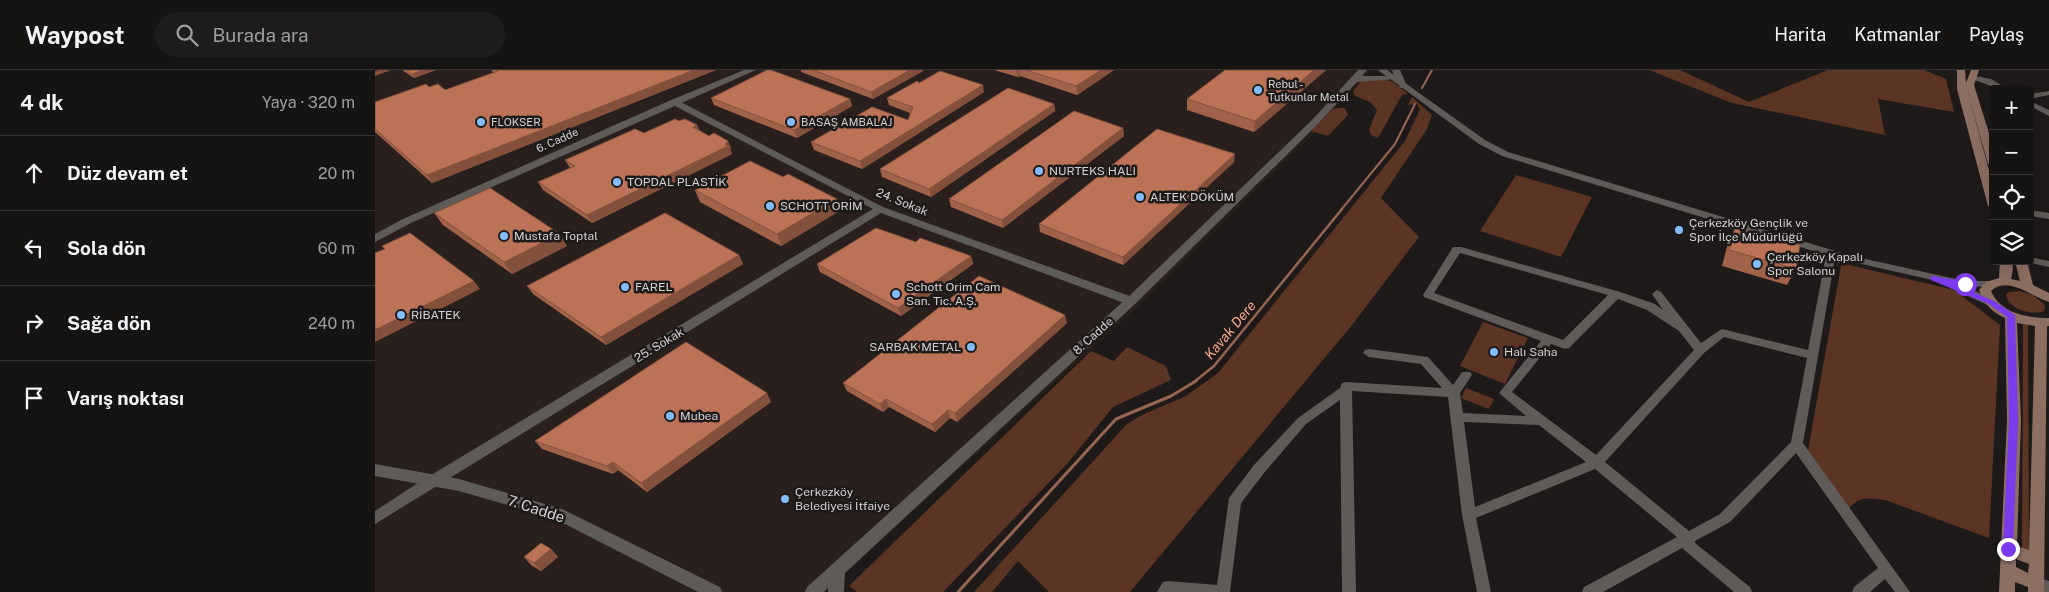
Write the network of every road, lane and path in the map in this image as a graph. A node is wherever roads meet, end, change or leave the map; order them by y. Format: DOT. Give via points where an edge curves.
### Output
graph roads {
  1 [pos="753,70"];
  2 [pos="1382,70"];
  3 [pos="1961,72"];
  4 [pos="1974,73"];
  5 [pos="1359,74"];
  6 [pos="1394,74"];
  7 [pos="1996,85"];
  8 [pos="1403,86"];
  9 [pos="2049,86"];
  10 [pos="2034,89"];
  11 [pos="2049,94"];
  12 [pos="2034,96"];
  13 [pos="674,102"];
  14 [pos="2034,104"];
  15 [pos="2049,113"];
  16 [pos="1989,150"];
  17 [pos="1989,191"];
  18 [pos="880,209"];
  19 [pos="2034,213"];
  20 [pos="2049,216"];
  21 [pos="375,238"];
  22 [pos="1831,254"];
  23 [pos="2034,261"];
  24 [pos="2049,264"];
  25 [pos="2006,265"];
  26 [pos="2022,265"];
  27 [pos="1933,278"];
  28 [pos="2000,282"];
  29 [pos="2028,287"];
  30 [pos="1616,294"];
  31 [pos="1657,294"];
  32 [pos="2049,298"];
  33 [pos="1131,301"];
  34 [pos="1992,303"];
  35 [pos="2011,315"];
  36 [pos="2045,322"];
  37 [pos="1683,328"];
  38 [pos="1549,339"];
  39 [pos="2045,349"];
  40 [pos="1700,350"];
  41 [pos="1369,353"];
  42 [pos="1812,355"];
  43 [pos="1466,375"];
  44 [pos="1347,389"];
  45 [pos="1453,393"];
  46 [pos="1456,417"];
  47 [pos="1543,421"];
  48 [pos="1797,444"];
  49 [pos="1597,463"];
  50 [pos="375,470"];
  51 [pos="436,480"];
  52 [pos="1469,515"];
  53 [pos="375,518"];
  54 [pos="1688,538"];
  55 [pos="2008,549"];
  56 [pos="2036,560"];
  57 [pos="1887,569"];
  58 [pos="837,570"];
  59 [pos="2007,571"];
  60 [pos="2040,588"];
  61 [pos="714,592"];
  62 [pos="813,592"];
  63 [pos="837,592"];
  64 [pos="1164,592"];
  65 [pos="1223,592"];
  66 [pos="1349,592"];
  67 [pos="1483,592"];
  68 [pos="1589,592"];
  69 [pos="1745,592"];
  70 [pos="1859,592"];
  71 [pos="1903,592"];
  72 [pos="2007,592"];
  1 -- 13 [label="street, 6. Cadde"];
  2 -- 6 [label="street"];
  3 -- 4 [label="main road"];
  3 -- 17 [label="main road" via="1962,89"];
  4 -- 7 [label="street"];
  4 -- 16 [label="main road" via="1970,85"];
  5 -- 6 [label="street"];
  5 -- 33 [label="street, 8. Cadde" via="1315,122"];
  6 -- 8 [label="street"];
  8 -- 22 [label="street" via="1482,142 1505,154"];
  9 -- 10 [label="street"];
  11 -- 12 [label="street"];
  13 -- 18 [label="street, 24. Sokak"];
  13 -- 21 [label="street, 6. Cadde"];
  14 -- 15 [label="street"];
  18 -- 33 [label="street, 24. Sokak"];
  18 -- 51 [label="street, 25. Sokak"];
  19 -- 20 [label="street"];
  22 -- 27 [label="street"];
  22 -- 42 [label="street"];
  23 -- 24 [label="street"];
  25 -- 28 [label="main road"];
  26 -- 29 [label="main road"];
  27 -- 28 [label="street" via="1965,284"];
  27 -- 34 [label="street"];
  28 -- 29 [label="main road"];
  28 -- 34 [label="main road" via="1988,285 1985,290"];
  29 -- 32 [label="main road"];
  30 -- 37 [label="street" via="1651,307"];
  30 -- 38 [label="street" via="1565,345"];
  30 -- 38 [label="street" via="1457,249 1428,295"];
  31 -- 37 [label="street"];
  33 -- 58 [label="street, 8. Cadde"];
  34 -- 35 [label="main road"];
  35 -- 36 [label="main road"];
  35 -- 55 [label="main road" via="2014,420"];
  36 -- 39 [label="main road"];
  37 -- 40 [label="street"];
  38 -- 47 [label="street" via="1505,393"];
  39 -- 56 [label="main road"];
  40 -- 42 [label="street" via="1722,333"];
  40 -- 49 [label="street"];
  41 -- 45 [label="street" via="1424,360"];
  42 -- 48 [label="street"];
  43 -- 45 [label="street"];
  44 -- 45 [label="street" via="1347,386"];
  44 -- 65 [label="street" via="1302,421 1234,502"];
  44 -- 66 [label="street"];
  45 -- 46 [label="street"];
  46 -- 47 [label="street"];
  46 -- 52 [label="street"];
  47 -- 49 [label="street"];
  48 -- 54 [label="street" via="1725,518"];
  48 -- 57 [label="street"];
  49 -- 52 [label="street"];
  49 -- 54 [label="street"];
  50 -- 51 [label="street, 7. Cadde"];
  51 -- 53 [label="street, 25. Sokak"];
  51 -- 61 [label="street, 7. Cadde" via="557,513"];
  52 -- 67 [label="street"];
  54 -- 68 [label="street"];
  54 -- 69 [label="street" via="1688,546"];
  55 -- 56 [label="main road"];
  55 -- 59 [label="main road"];
  56 -- 60 [label="main road"];
  57 -- 70 [label="street"];
  57 -- 71 [label="street"];
  58 -- 62 [label="street, 8. Cadde"];
  58 -- 63 [label="street"];
  59 -- 60 [label="main road"];
  59 -- 72 [label="main road"];
  64 -- 65 [label="street" via="1168,587"];
}
